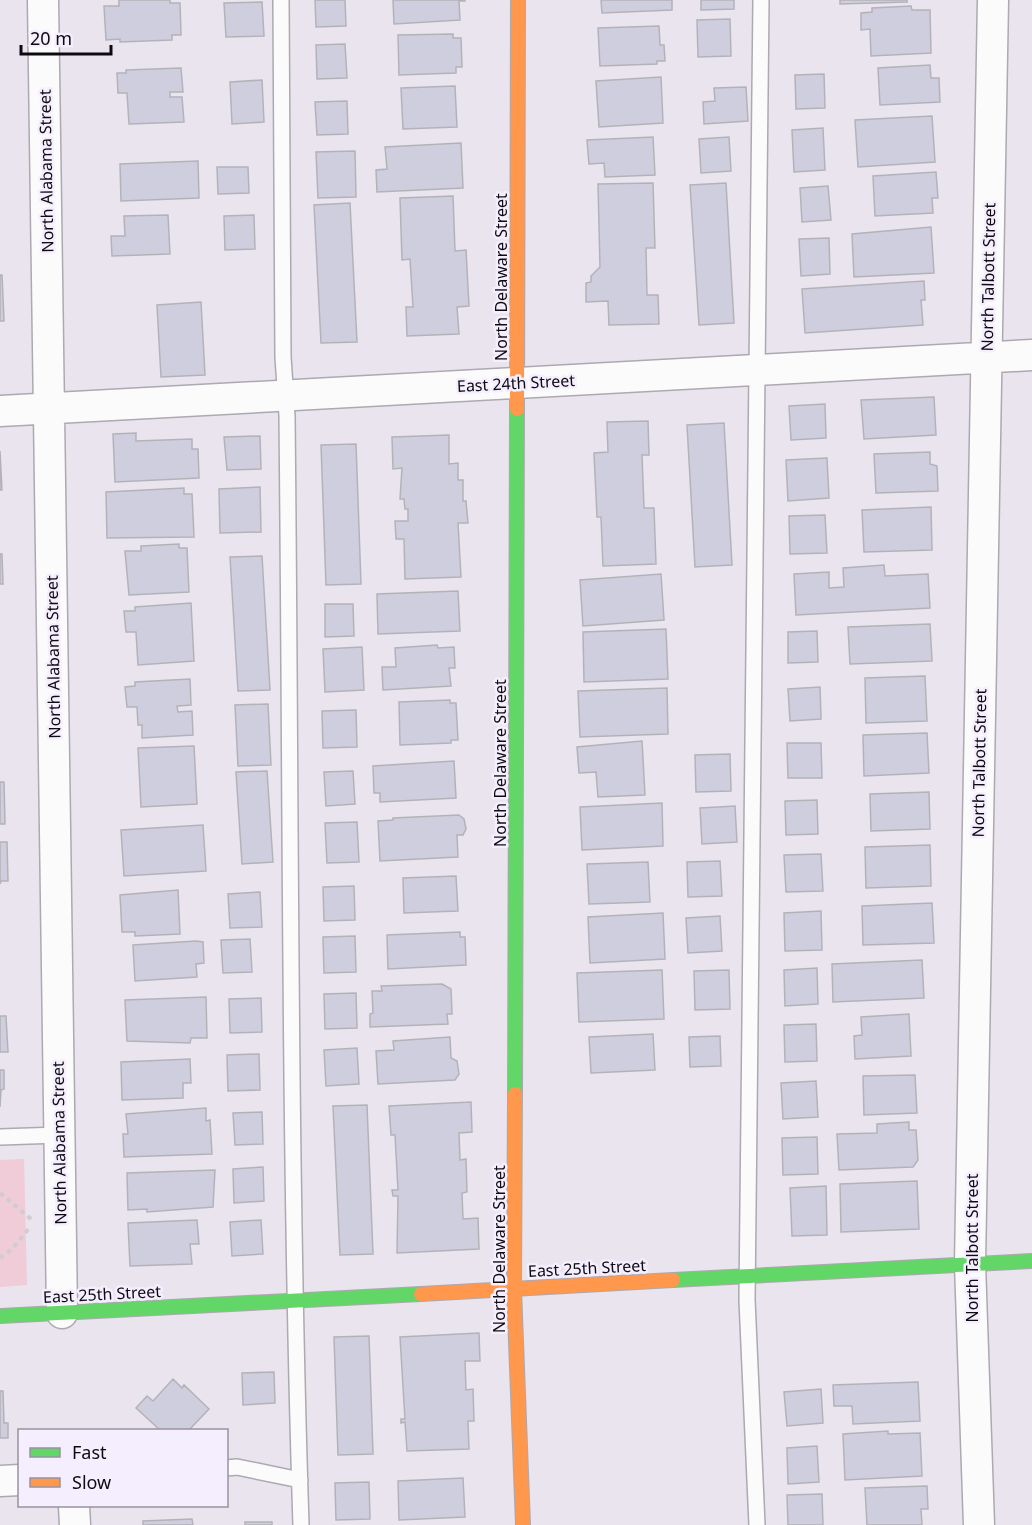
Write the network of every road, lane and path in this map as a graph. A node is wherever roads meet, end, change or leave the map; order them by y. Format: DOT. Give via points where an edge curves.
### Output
graph roads {
  1 [pos="43,0"];
  2 [pos="281,0"];
  3 [pos="518,0"];
  4 [pos="761,0"];
  5 [pos="993,0"];
  6 [pos="1032,355"];
  7 [pos="986,358"];
  8 [pos="757,370"];
  9 [pos="518,384"];
  10 [pos="285,396"];
  11 [pos="49,409"];
  12 [pos="0,411"];
  13 [pos="59,1135"];
  14 [pos="0,1137"];
  15 [pos="0,1193"];
  16 [pos="0,1258"];
  17 [pos="1032,1261"];
  18 [pos="970,1264"];
  19 [pos="747,1276"];
  20 [pos="514,1289"];
  21 [pos="294,1300"];
  22 [pos="62,1313"];
  23 [pos="0,1316"];
  24 [pos="228,1468"];
  25 [pos="18,1480"];
  26 [pos="300,1480"];
  27 [pos="0,1481"];
  28 [pos="74,1507"];
  29 [pos="75,1525"];
  30 [pos="301,1525"];
  31 [pos="523,1525"];
  32 [pos="757,1525"];
  33 [pos="979,1525"];
  1 -- 11 [label="street, North Alabama Street"];
  2 -- 10 [label="lane"];
  3 -- 9 [label="main road, North Delaware Street"];
  4 -- 8 [label="lane"];
  5 -- 7 [label="street, North Talbott Street"];
  6 -- 7 [label="street, East 24th Street"];
  7 -- 8 [label="street, East 24th Street"];
  7 -- 18 [label="street, North Talbott Street"];
  8 -- 9 [label="street, East 24th Street"];
  8 -- 19 [label="lane"];
  9 -- 10 [label="street, East 24th Street"];
  9 -- 20 [label="main road, North Delaware Street"];
  10 -- 11 [label="street, East 24th Street"];
  10 -- 21 [label="lane"];
  11 -- 12 [label="street, East 24th Street"];
  11 -- 13 [label="street, North Alabama Street"];
  13 -- 14 [label="lane"];
  13 -- 22 [label="street, North Alabama Street"];
  15 -- 16 [label="path" via="34,1221"];
  17 -- 18 [label="main road, East 25th Street"];
  18 -- 19 [label="main road, East 25th Street"];
  18 -- 33 [label="street, North Talbott Street"];
  19 -- 20 [label="main road, East 25th Street"];
  19 -- 32 [label="lane"];
  20 -- 21 [label="main road, East 25th Street"];
  20 -- 31 [label="main road, North Delaware Street"];
  21 -- 22 [label="main road, East 25th Street"];
  21 -- 26 [label="lane"];
  22 -- 23 [label="main road, East 25th Street"];
  24 -- 26 [label="lane"];
  25 -- 27 [label="street"];
  26 -- 30 [label="lane"];
  28 -- 29 [label="street"];
}
